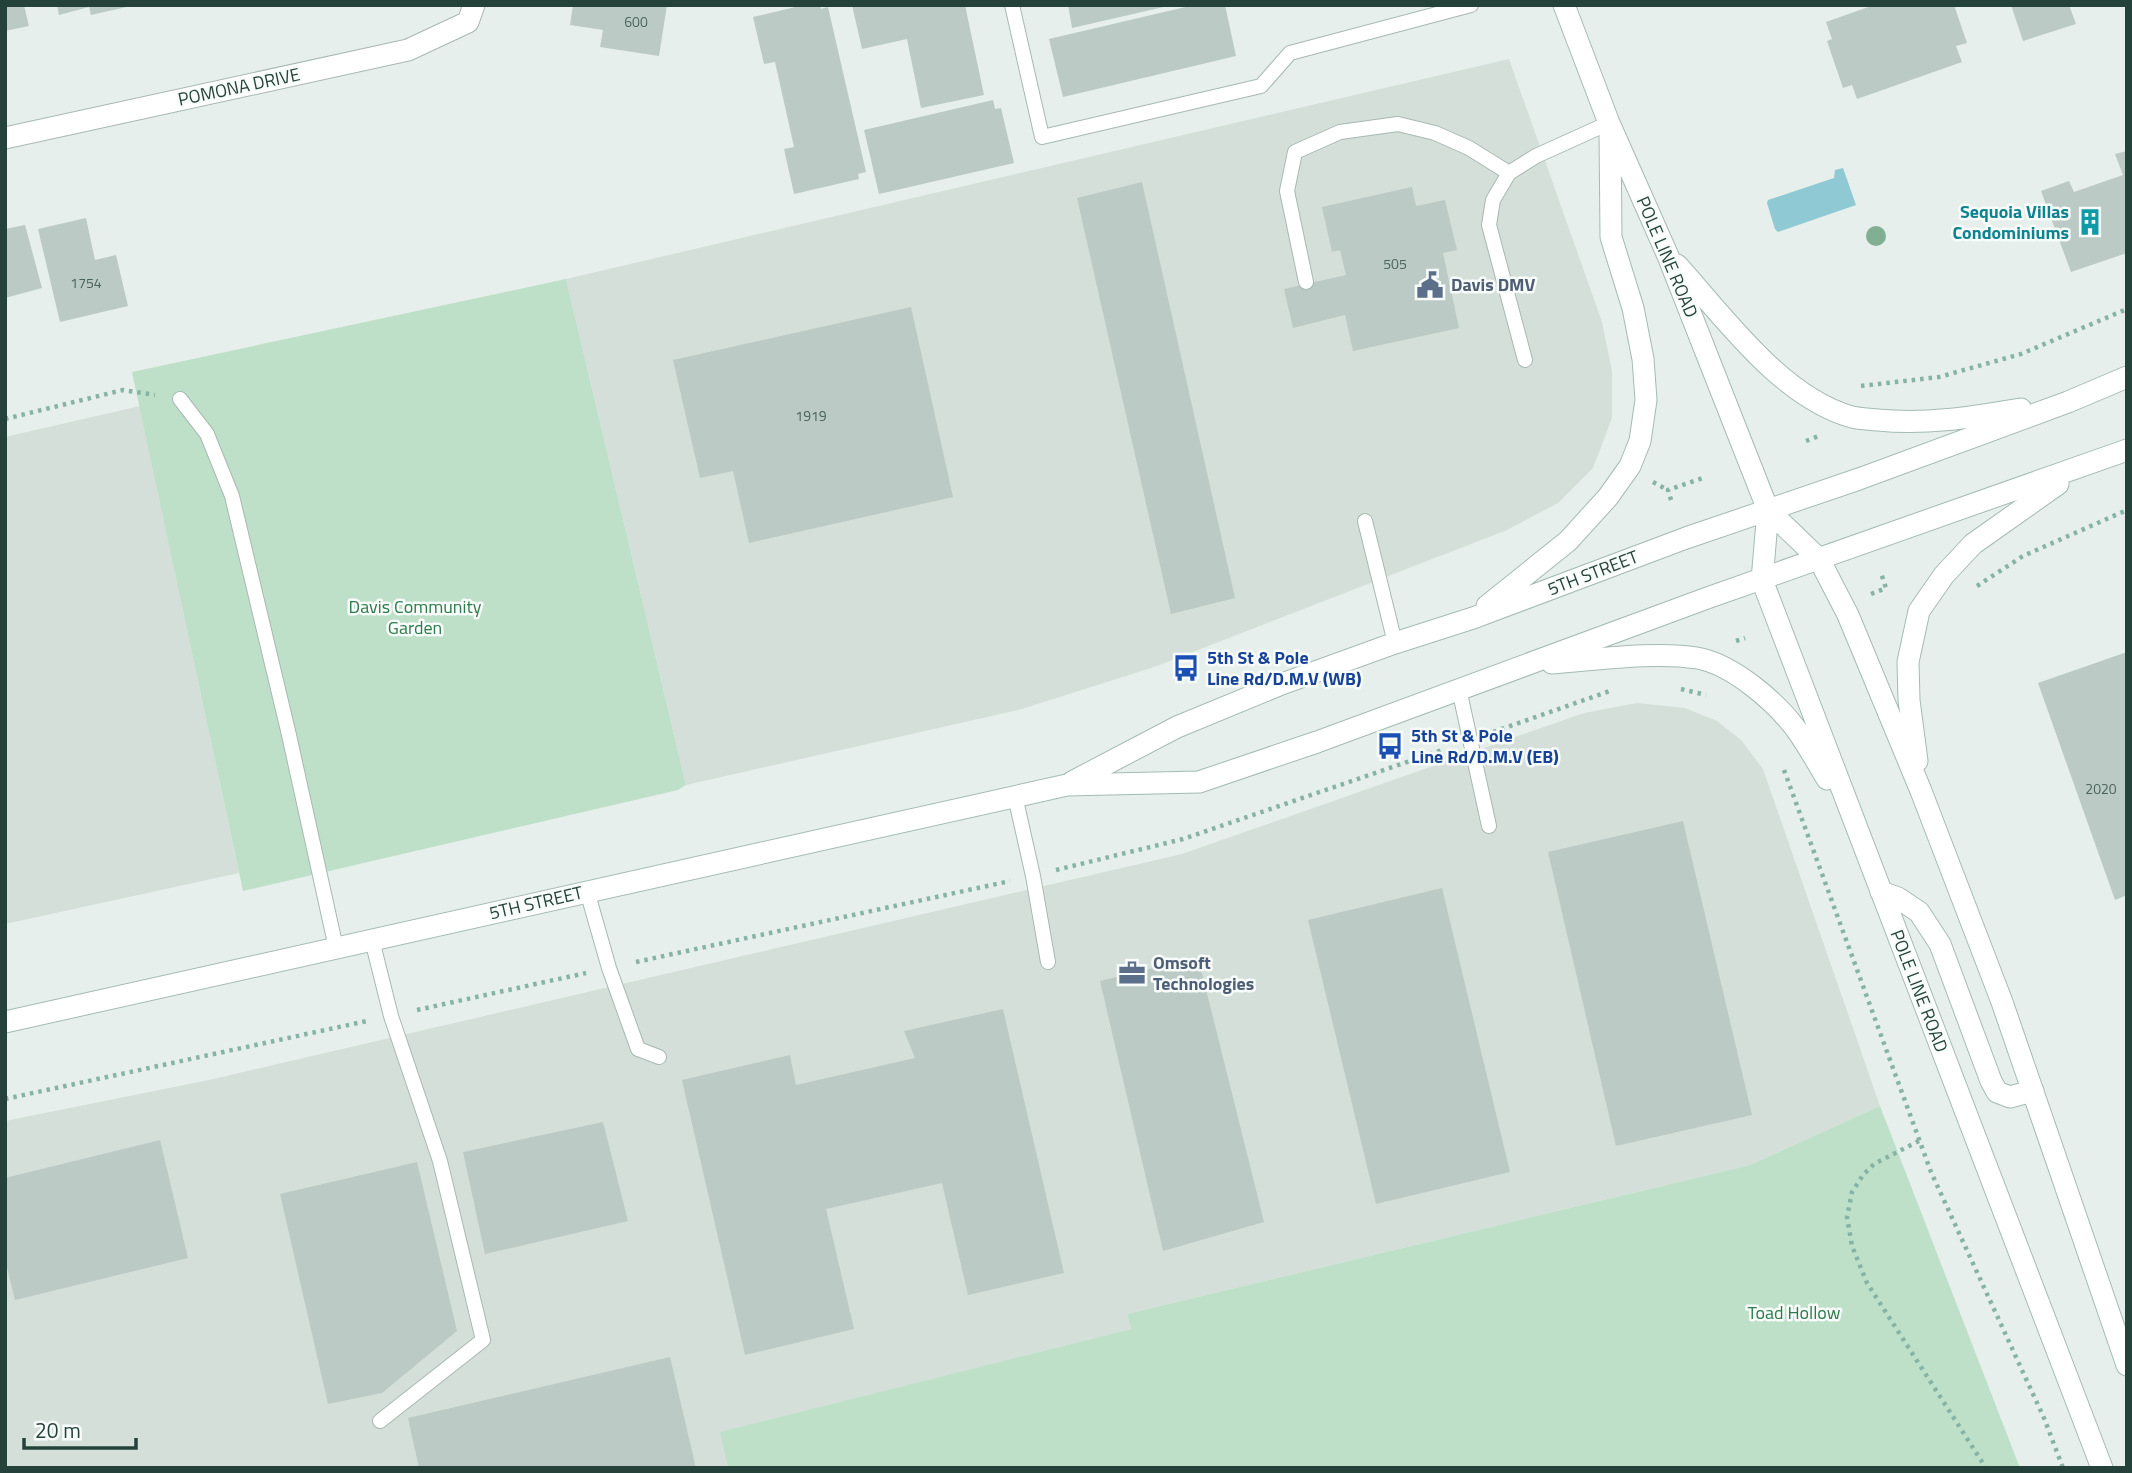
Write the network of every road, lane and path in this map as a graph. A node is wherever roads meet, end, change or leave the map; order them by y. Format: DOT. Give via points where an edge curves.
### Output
graph roads {
  1 [pos="1012,5"];
  2 [pos="1471,5"];
  3 [pos="1564,5"];
  4 [pos="471,14"];
  5 [pos="1609,123"];
  6 [pos="5,138"];
  7 [pos="1509,173"];
  8 [pos="1668,256"];
  9 [pos="1306,282"];
  10 [pos="2127,309"];
  11 [pos="1525,360"];
  12 [pos="2127,377"];
  13 [pos="1858,387"];
  14 [pos="180,399"];
  15 [pos="2068,402"];
  16 [pos="5,419"];
  17 [pos="2127,450"];
  18 [pos="2080,469"];
  19 [pos="1703,478"];
  20 [pos="1671,500"];
  21 [pos="1768,510"];
  22 [pos="2127,510"];
  23 [pos="1365,520"];
  24 [pos="1819,559"];
  25 [pos="1881,573"];
  26 [pos="1762,580"];
  27 [pos="1974,588"];
  28 [pos="1871,594"];
  29 [pos="1473,618"];
  30 [pos="1395,643"];
  31 [pos="1525,664"];
  32 [pos="1677,688"];
  33 [pos="1460,689"];
  34 [pos="1612,690"];
  35 [pos="1708,696"];
  36 [pos="1470,740"];
  37 [pos="1779,762"];
  38 [pos="1067,785"];
  39 [pos="1921,791"];
  40 [pos="1015,796"];
  41 [pos="1853,820"];
  42 [pos="1489,826"];
  43 [pos="1033,876"];
  44 [pos="586,891"];
  45 [pos="1881,892"];
  46 [pos="372,940"];
  47 [pos="336,948"];
  48 [pos="1048,962"];
  49 [pos="609,968"];
  50 [pos="391,1016"];
  51 [pos="5,1021"];
  52 [pos="659,1057"];
  53 [pos="2034,1091"];
  54 [pos="5,1098"];
  55 [pos="1919,1141"];
  56 [pos="2127,1366"];
  57 [pos="380,1421"];
  58 [pos="1986,1468"];
  59 [pos="2063,1468"];
  60 [pos="2102,1468"];
  1 -- 2 [label="lane" via="1042,137 1261,86 1290,53"];
  3 -- 5 [label="main road, POLE LINE ROAD"];
  4 -- 6 [label="main road, POMONA DRIVE" via="408,50"];
  5 -- 7 [label="lane"];
  5 -- 8 [label="main road, POLE LINE ROAD"];
  5 -- 29 [label="main road" via="1611,237 1643,359 1646,400 1640,441 1630,466 1608,497 1568,541"];
  7 -- 9 [label="lane" via="1435,133 1398,124 1340,132 1295,152 1287,191"];
  7 -- 11 [label="lane" via="1493,200 1489,225"];
  8 -- 15 [label="main road" via="1780,378 1852,417 1943,422"];
  8 -- 21 [label="main road, POLE LINE ROAD"];
  10 -- 13 [label="path" via="2021,354 1939,377"];
  12 -- 15 [label="main road, 5TH STREET"];
  14 -- 16 [label="path" via="123,390"];
  14 -- 47 [label="lane" via="207,434 232,496"];
  15 -- 21 [label="main road, 5TH STREET"];
  17 -- 18 [label="main road, 5TH STREET"];
  18 -- 24 [label="main road, 5TH STREET"];
  18 -- 39 [label="main road" via="1973,544 1919,611 1908,662"];
  19 -- 20 [label="path" via="1668,490"];
  21 -- 24 [label="main road, POLE LINE ROAD"];
  21 -- 26 [label="main road, POLE LINE ROAD"];
  21 -- 29 [label="main road, 5TH STREET"];
  22 -- 27 [label="path" via="2023,556"];
  23 -- 30 [label="lane"];
  24 -- 26 [label="main road, 5TH STREET"];
  24 -- 39 [label="main road, POLE LINE ROAD" via="1849,615"];
  25 -- 28 [label="path" via="1886,589"];
  26 -- 31 [label="main road, 5TH STREET"];
  26 -- 41 [label="main road, POLE LINE ROAD"];
  29 -- 30 [label="main road, 5TH STREET"];
  30 -- 38 [label="main road, 5TH STREET" via="1177,727"];
  31 -- 33 [label="main road, 5TH STREET"];
  31 -- 41 [label="main road" via="1642,657 1697,658 1720,665 1762,693 1795,728"];
  32 -- 35 [label="path"];
  33 -- 36 [label="lane"];
  33 -- 38 [label="main road, 5TH STREET" via="1199,782"];
  34 -- 36 [label="path"];
  36 -- 42 [label="lane"];
  36 -- 43 [label="path" via="1183,839"];
  37 -- 55 [label="path"];
  38 -- 40 [label="main road, 5TH STREET"];
  39 -- 53 [label="main road, POLE LINE ROAD"];
  40 -- 43 [label="lane"];
  40 -- 44 [label="main road, 5TH STREET"];
  41 -- 45 [label="main road, POLE LINE ROAD"];
  43 -- 48 [label="lane"];
  43 -- 49 [label="path"];
  44 -- 46 [label="main road, 5TH STREET"];
  44 -- 49 [label="lane"];
  45 -- 53 [label="main road" via="1919,912 1940,944 1997,1092 2010,1097"];
  45 -- 60 [label="main road, POLE LINE ROAD"];
  46 -- 47 [label="main road, 5TH STREET"];
  46 -- 50 [label="lane"];
  47 -- 51 [label="main road, 5TH STREET"];
  49 -- 50 [label="path"];
  49 -- 52 [label="lane" via="638,1049"];
  50 -- 54 [label="path"];
  50 -- 57 [label="lane" via="440,1161 483,1340"];
  53 -- 56 [label="main road, POLE LINE ROAD"];
  55 -- 58 [label="path" via="1874,1164 1852,1192 1847,1217 1852,1246 1867,1283"];
  55 -- 59 [label="path"];
}
